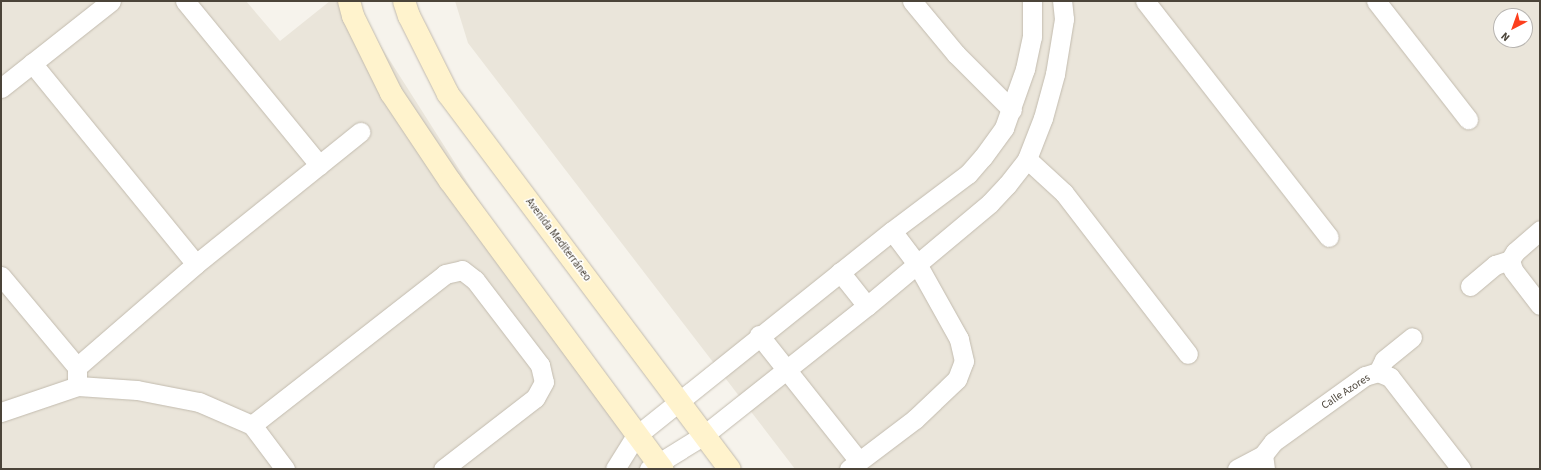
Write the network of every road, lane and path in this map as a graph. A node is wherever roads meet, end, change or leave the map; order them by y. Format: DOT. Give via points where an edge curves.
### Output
graph roads {
  1 [pos="111,1"];
  2 [pos="185,1"];
  3 [pos="349,1"];
  4 [pos="404,1"];
  5 [pos="912,1"];
  6 [pos="1032,1"];
  7 [pos="1062,1"];
  8 [pos="1145,1"];
  9 [pos="1376,1"];
  10 [pos="32,63"];
  11 [pos="1,88"];
  12 [pos="1012,110"];
  13 [pos="1468,120"];
  14 [pos="360,132"];
  15 [pos="1027,159"];
  16 [pos="319,165"];
  17 [pos="1540,230"];
  18 [pos="892,231"];
  19 [pos="1329,237"];
  20 [pos="1510,260"];
  21 [pos="196,264"];
  22 [pos="917,264"];
  23 [pos="840,272"];
  24 [pos="1,276"];
  25 [pos="1470,286"];
  26 [pos="867,306"];
  27 [pos="1540,306"];
  28 [pos="759,335"];
  29 [pos="1412,337"];
  30 [pos="1188,354"];
  31 [pos="77,367"];
  32 [pos="786,370"];
  33 [pos="1378,372"];
  34 [pos="78,386"];
  35 [pos="679,402"];
  36 [pos="1,412"];
  37 [pos="252,425"];
  38 [pos="704,435"];
  39 [pos="636,436"];
  40 [pos="1264,462"];
  41 [pos="854,465"];
  42 [pos="657,468"];
  43 [pos="286,469"];
  44 [pos="444,469"];
  45 [pos="615,469"];
  46 [pos="730,469"];
  47 [pos="1236,469"];
  48 [pos="1461,469"];
  1 -- 10 [label="street"];
  2 -- 16 [label="street"];
  3 -- 39 [label="street" via="353,16 391,92 441,168"];
  4 -- 35 [label="street, Avenida Mediterráneo" via="448,94"];
  5 -- 12 [label="street" via="956,54"];
  6 -- 12 [label="street" via="1032,37"];
  7 -- 15 [label="street" via="1064,19 1055,74 1043,118"];
  8 -- 19 [label="street"];
  9 -- 13 [label="street"];
  10 -- 11 [label="street"];
  10 -- 21 [label="street"];
  12 -- 18 [label="street" via="1004,128 968,174"];
  14 -- 16 [label="street"];
  15 -- 22 [label="street" via="1008,185 990,203"];
  15 -- 30 [label="street" via="1064,193"];
  16 -- 21 [label="street"];
  17 -- 20 [label="street" via="1515,252"];
  18 -- 22 [label="street"];
  18 -- 23 [label="street"];
  20 -- 25 [label="street" via="1495,265"];
  20 -- 27 [label="street" via="1513,270"];
  21 -- 31 [label="street"];
  22 -- 26 [label="street"];
  22 -- 41 [label="street" via="959,338 964,361 957,380 915,419"];
  23 -- 26 [label="street"];
  23 -- 28 [label="street"];
  24 -- 31 [label="street"];
  26 -- 32 [label="street"];
  28 -- 32 [label="street"];
  28 -- 35 [label="street"];
  29 -- 33 [label="street" via="1384,360"];
  31 -- 34 [label="street"];
  32 -- 38 [label="street"];
  32 -- 41 [label="street"];
  33 -- 40 [label="street, Calle Azores" via="1365,376 1273,442"];
  33 -- 48 [label="street, Calle Azores" via="1390,377"];
  34 -- 36 [label="street"];
  34 -- 37 [label="street" via="136,390 199,402"];
  35 -- 38 [label="street, Avenida Mediterráneo"];
  35 -- 39 [label="street"];
  37 -- 43 [label="street"];
  37 -- 44 [label="street" via="444,274 462,270 475,280 540,364 544,382 536,398"];
  38 -- 42 [label="street"];
  38 -- 46 [label="street, Avenida Mediterráneo"];
  39 -- 42 [label="street"];
  39 -- 45 [label="street"];
  40 -- 47 [label="street"];
}
